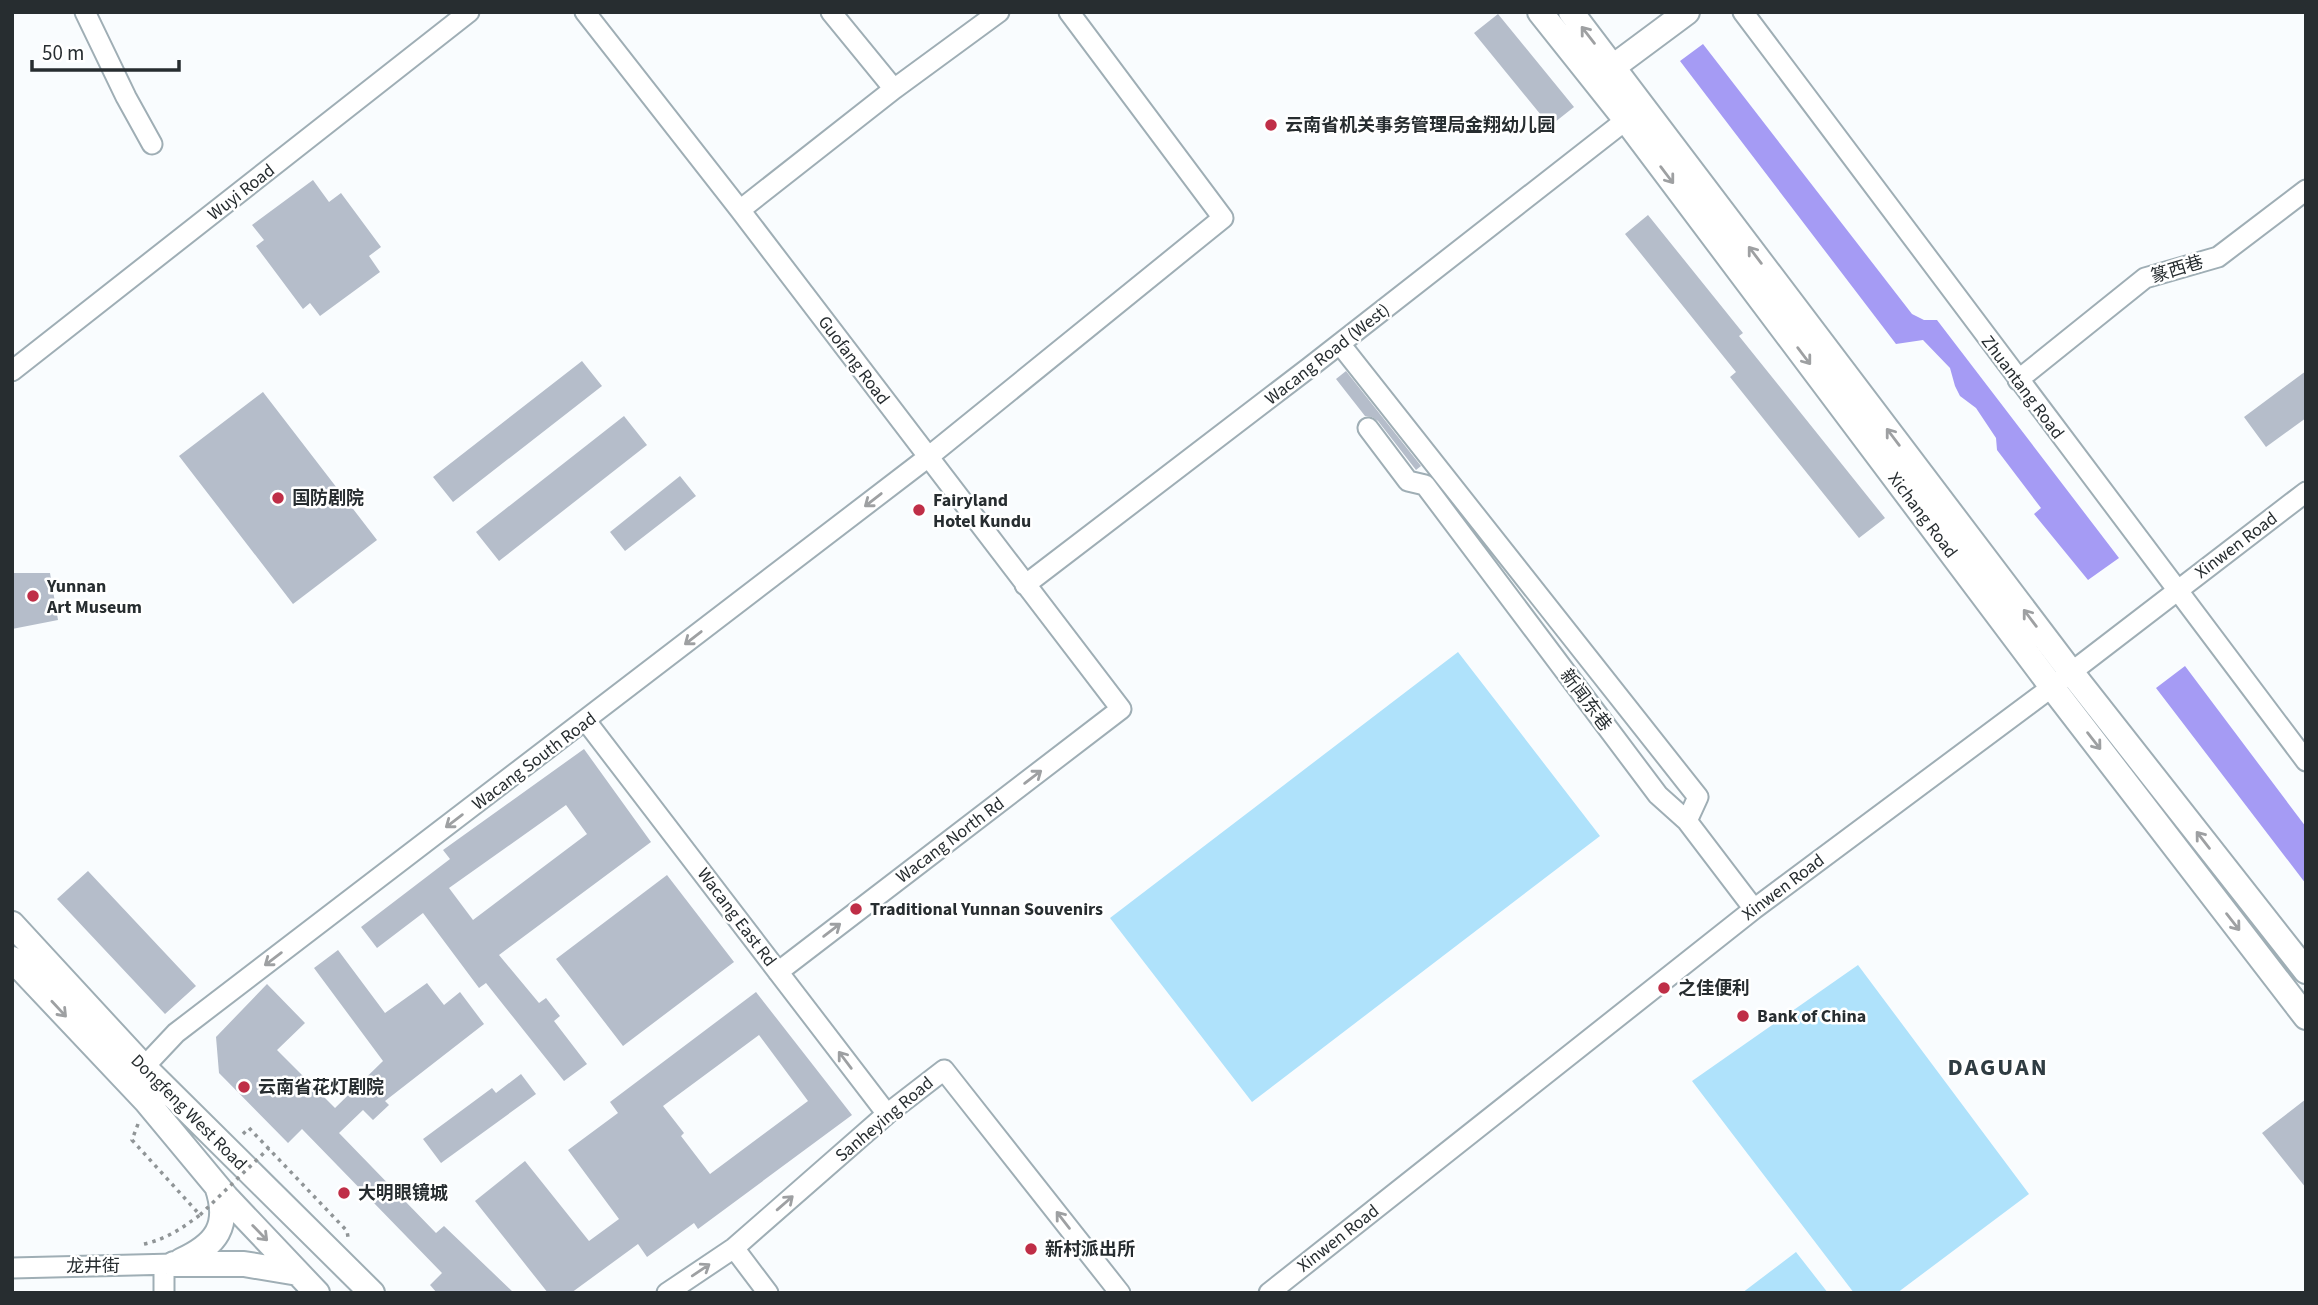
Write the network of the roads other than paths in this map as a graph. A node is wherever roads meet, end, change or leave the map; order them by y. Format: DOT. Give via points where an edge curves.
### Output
graph roads {
  1 [pos="85,12"];
  2 [pos="469,12"];
  3 [pos="585,12"];
  4 [pos="831,12"];
  5 [pos="999,12"];
  6 [pos="1069,12"];
  7 [pos="1540,12"];
  8 [pos="1571,12"];
  9 [pos="1687,12"];
  10 [pos="1743,12"];
  11 [pos="1613,67"];
  12 [pos="894,89"];
  13 [pos="1626,120"];
  14 [pos="152,144"];
  15 [pos="2306,190"];
  16 [pos="740,210"];
  17 [pos="1340,344"];
  18 [pos="12,371"];
  19 [pos="2018,380"];
  20 [pos="1368,428"];
  21 [pos="927,458"];
  22 [pos="2306,492"];
  23 [pos="1025,585"];
  24 [pos="2176,591"];
  25 [pos="2062,680"];
  26 [pos="1121,709"];
  27 [pos="586,721"];
  28 [pos="2306,761"];
  29 [pos="1687,821"];
  30 [pos="1754,909"];
  31 [pos="12,924"];
  32 [pos="12,959"];
  33 [pos="2306,971"];
  34 [pos="778,972"];
  35 [pos="2306,1017"];
  36 [pos="144,1067"];
  37 [pos="887,1114"];
  38 [pos="217,1186"];
  39 [pos="734,1248"];
  40 [pos="169,1264"];
  41 [pos="12,1268"];
  42 [pos="298,1273"];
  43 [pos="164,1293"];
  44 [pos="317,1293"];
  45 [pos="372,1293"];
  46 [pos="667,1293"];
  47 [pos="768,1293"];
  48 [pos="1120,1293"];
  49 [pos="1269,1293"];
  1 -- 14 [label="street"];
  2 -- 18 [label="street, Wuyi Road"];
  3 -- 16 [label="street, Guofang Road"];
  4 -- 12 [label="street"];
  5 -- 12 [label="street"];
  6 -- 21 [label="street, Wacang South Road" via="1223,218"];
  7 -- 13 [label="main road, Xichang Road"];
  11 -- 8 [label="main road, Xichang Road, one-way"];
  9 -- 11 [label="main road"];
  10 -- 19 [label="street, Zhuantang Road"];
  25 -- 11 [label="main road, Xichang Road, one-way"];
  12 -- 16 [label="street"];
  13 -- 17 [label="street, Wacang Road (West)"];
  13 -- 25 [label="main road, Xichang Road, one-way"];
  15 -- 19 [label="street, 篆西巷" via="2218,257 2145,278"];
  16 -- 21 [label="street, Guofang Road"];
  17 -- 23 [label="street, Wacang Road (West)"];
  17 -- 29 [label="street" via="1698,797"];
  19 -- 24 [label="street, Zhuantang Road"];
  20 -- 29 [label="street, 新闻东巷" via="1408,481 1425,485 1658,795"];
  21 -- 23 [label="street, Guofang Road"];
  21 -- 27 [label="street, Wacang South Road, one-way"];
  22 -- 24 [label="street, Xinwen Road"];
  23 -- 26 [label="street, Guofang Road"];
  24 -- 25 [label="street, Xinwen Road"];
  24 -- 28 [label="street, Zhuantang Road"];
  25 -- 30 [label="street, Xinwen Road"];
  33 -- 25 [label="main road, Xichang Road, one-way"];
  25 -- 35 [label="main road, Xichang Road, one-way"];
  34 -- 26 [label="street, Wacang North Rd, one-way"];
  27 -- 34 [label="street, Wacang East Rd"];
  27 -- 36 [label="street, Wacang South Road, one-way" via="176,1033"];
  29 -- 30 [label="street, 新闻东巷"];
  30 -- 49 [label="street, Xinwen Road"];
  31 -- 36 [label="main road, Dongfeng West Road"];
  32 -- 38 [label="main road, Dongfeng West Road, one-way" via="147,1102"];
  37 -- 34 [label="street, Wacang East Rd, one-way"];
  36 -- 45 [label="main road, Dongfeng West Road"];
  39 -- 37 [label="street, Sanheying Road, one-way"];
  48 -- 37 [label="street, Sanheying Road, one-way" via="944,1070"];
  38 -- 40 [label="main road" via="221,1218 213,1242 201,1252"];
  38 -- 42 [label="main road, Dongfeng West Road, one-way"];
  46 -- 39 [label="street, Sanheying Road, one-way"];
  39 -- 47 [label="street"];
  40 -- 41 [label="street, 龙井街"];
  40 -- 42 [label="main road" via="244,1264"];
  40 -- 43 [label="street"];
  42 -- 44 [label="main road, Dongfeng West Road"];
}
